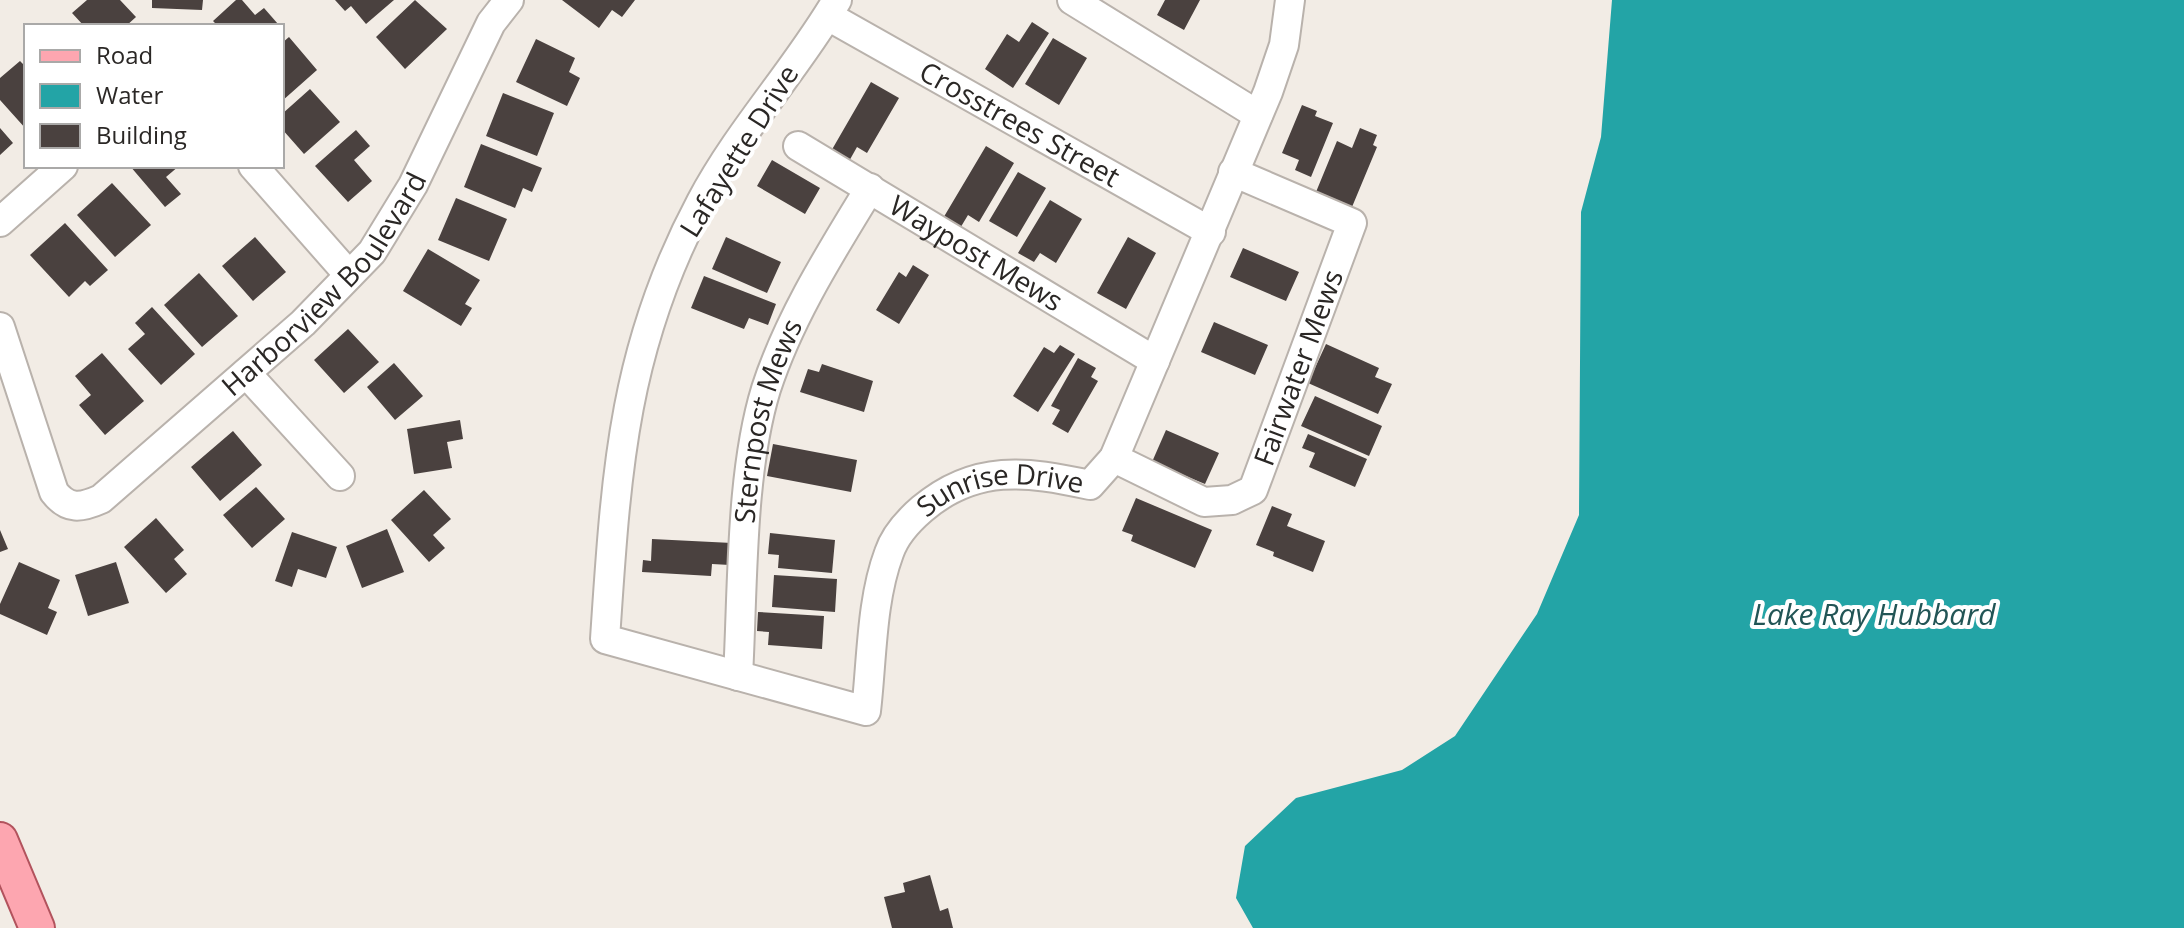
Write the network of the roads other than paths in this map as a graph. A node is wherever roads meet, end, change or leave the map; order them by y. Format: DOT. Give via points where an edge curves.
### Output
graph roads {
  1 [pos="1072,0"];
  2 [pos="1290,0"];
  3 [pos="502,3"];
  4 [pos="832,8"];
  5 [pos="1258,115"];
  6 [pos="798,146"];
  7 [pos="61,168"];
  8 [pos="255,168"];
  9 [pos="1233,172"];
  10 [pos="870,188"];
  11 [pos="0,222"];
  12 [pos="1211,232"];
  13 [pos="349,275"];
  14 [pos="0,327"];
  15 [pos="1155,361"];
  16 [pos="246,373"];
  17 [pos="1114,458"];
  18 [pos="340,476"];
  19 [pos="605,639"];
  20 [pos="738,676"];
  21 [pos="0,840"];
  22 [pos="37,928"];
  1 -- 5 [label="street"];
  2 -- 5 [label="street, Sunrise Drive" via="1284,45"];
  3 -- 13 [label="street, Harborview Boulevard" via="392,224"];
  4 -- 12 [label="street, Crosstrees Street"];
  4 -- 19 [label="street, Lafayette Drive" via="701,201 646,332 616,473"];
  5 -- 9 [label="street, Sunrise Drive"];
  6 -- 10 [label="street, Waypost Mews"];
  7 -- 11 [label="street"];
  8 -- 13 [label="street"];
  9 -- 12 [label="street, Sunrise Drive"];
  9 -- 17 [label="street, Fairwater Mews" via="1352,223 1253,490 1232,500 1204,502"];
  10 -- 15 [label="street, Waypost Mews"];
  10 -- 20 [label="street, Sternpost Mews" via="826,260 766,389 749,492"];
  12 -- 15 [label="street, Sunrise Drive"];
  13 -- 16 [label="street, Harborview Boulevard" via="335,294"];
  14 -- 16 [label="street, Harborview Boulevard" via="54,492 69,506 84,507 112,491"];
  15 -- 17 [label="street, Sunrise Drive"];
  16 -- 18 [label="street"];
  17 -- 20 [label="street, Sunrise Drive" via="1090,485 1020,473 956,484 905,523 889,550 880,586 866,711"];
  19 -- 20 [label="street, Sunrise Drive"];
  21 -- 22 [label="main road"];
}
